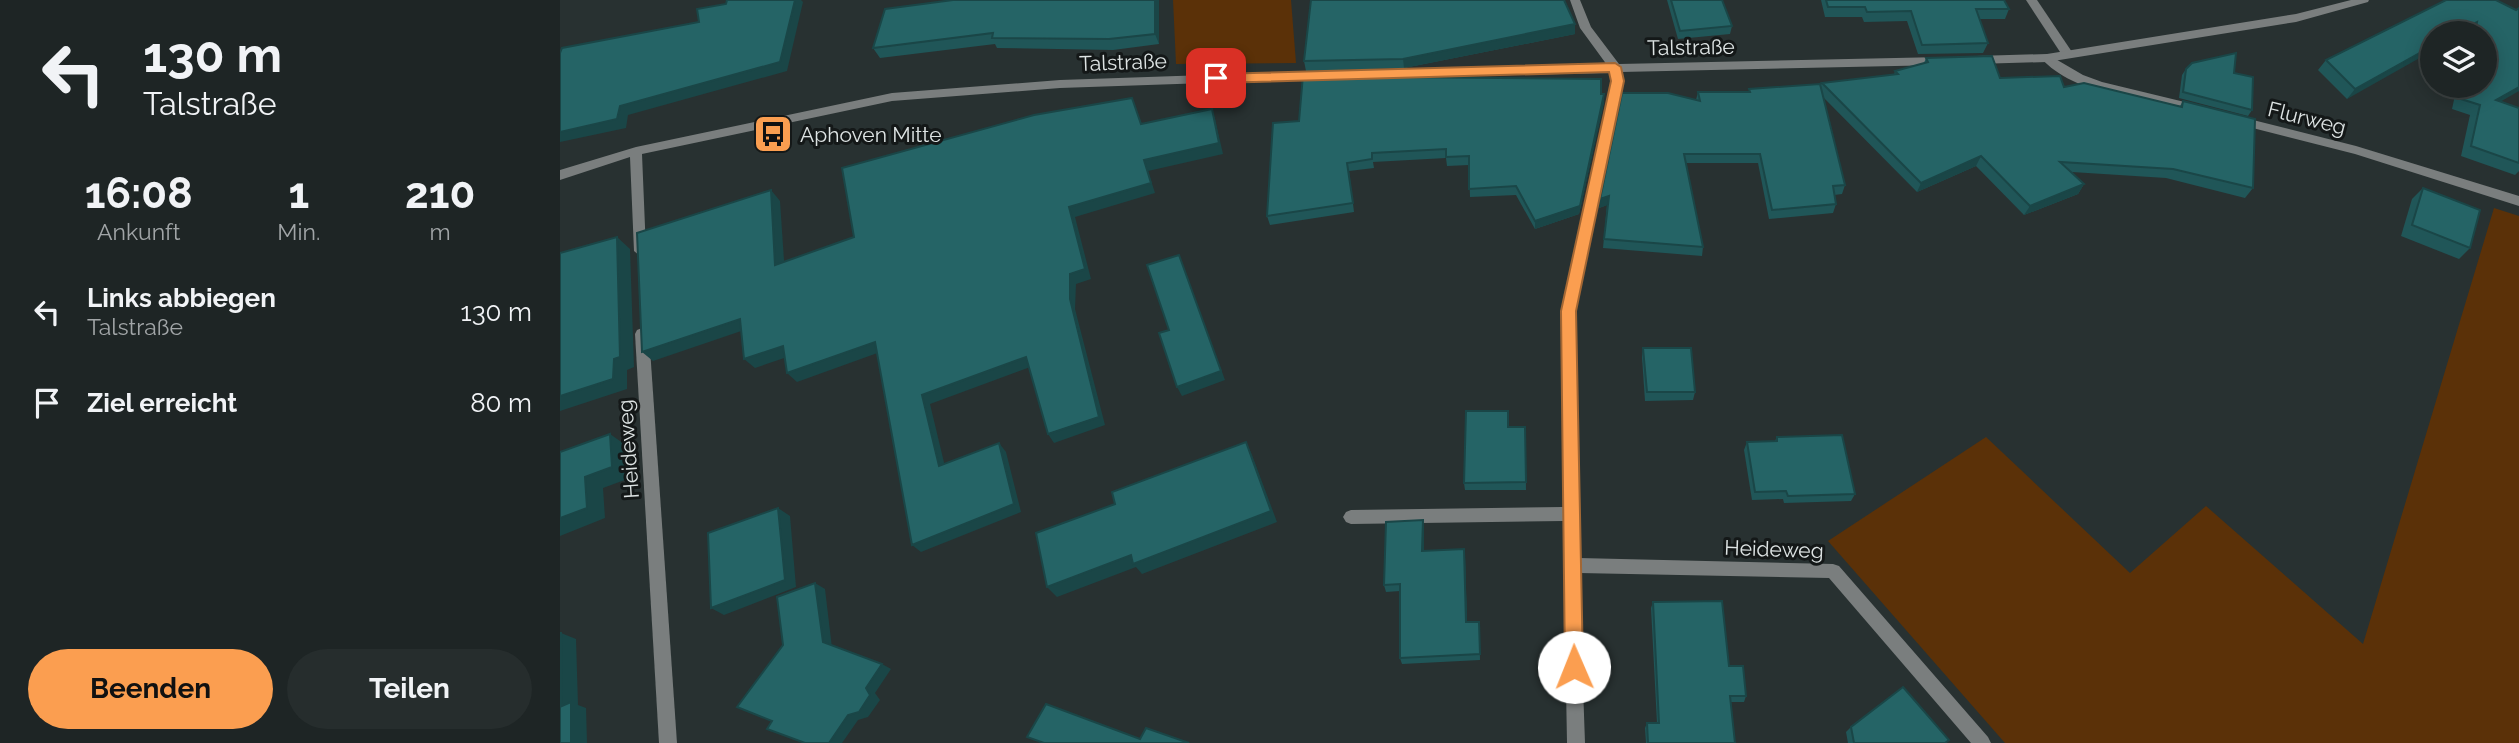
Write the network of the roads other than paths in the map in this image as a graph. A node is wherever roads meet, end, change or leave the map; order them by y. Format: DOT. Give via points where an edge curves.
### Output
graph roads {
  1 [pos="1574,0"];
  2 [pos="2031,0"];
  3 [pos="2364,0"];
  4 [pos="2067,55"];
  5 [pos="2047,58"];
  6 [pos="1953,61"];
  7 [pos="1966,61"];
  8 [pos="1615,67"];
  9 [pos="1354,74"];
  10 [pos="1326,75"];
  11 [pos="636,151"];
  12 [pos="560,175"];
  13 [pos="2519,201"];
  14 [pos="640,270"];
  15 [pos="641,312"];
  16 [pos="1570,514"];
  17 [pos="1351,517"];
  18 [pos="1572,565"];
  19 [pos="668,743"];
  20 [pos="1576,743"];
  21 [pos="1982,743"];
  1 -- 8 [label="street" via="1586,27"];
  2 -- 4 [label="street"];
  3 -- 4 [label="street" via="2296,18"];
  4 -- 5 [label="street"];
  5 -- 7 [label="street"];
  5 -- 13 [label="street, Flurweg" via="2059,70 2086,81 2356,150"];
  6 -- 8 [label="street, Talstraße"];
  8 -- 9 [label="street, Talstraße"];
  8 -- 16 [label="street" via="1617,81 1568,311"];
  10 -- 11 [label="street, Talstraße" via="1059,84 892,97"];
  11 -- 12 [label="street, Talstraße"];
  11 -- 14 [label="street"];
  15 -- 19 [label="street, Heideweg"];
  16 -- 17 [label="street"];
  16 -- 18 [label="street"];
  18 -- 20 [label="street"];
  18 -- 21 [label="street, Heideweg" via="1833,571"];
}
